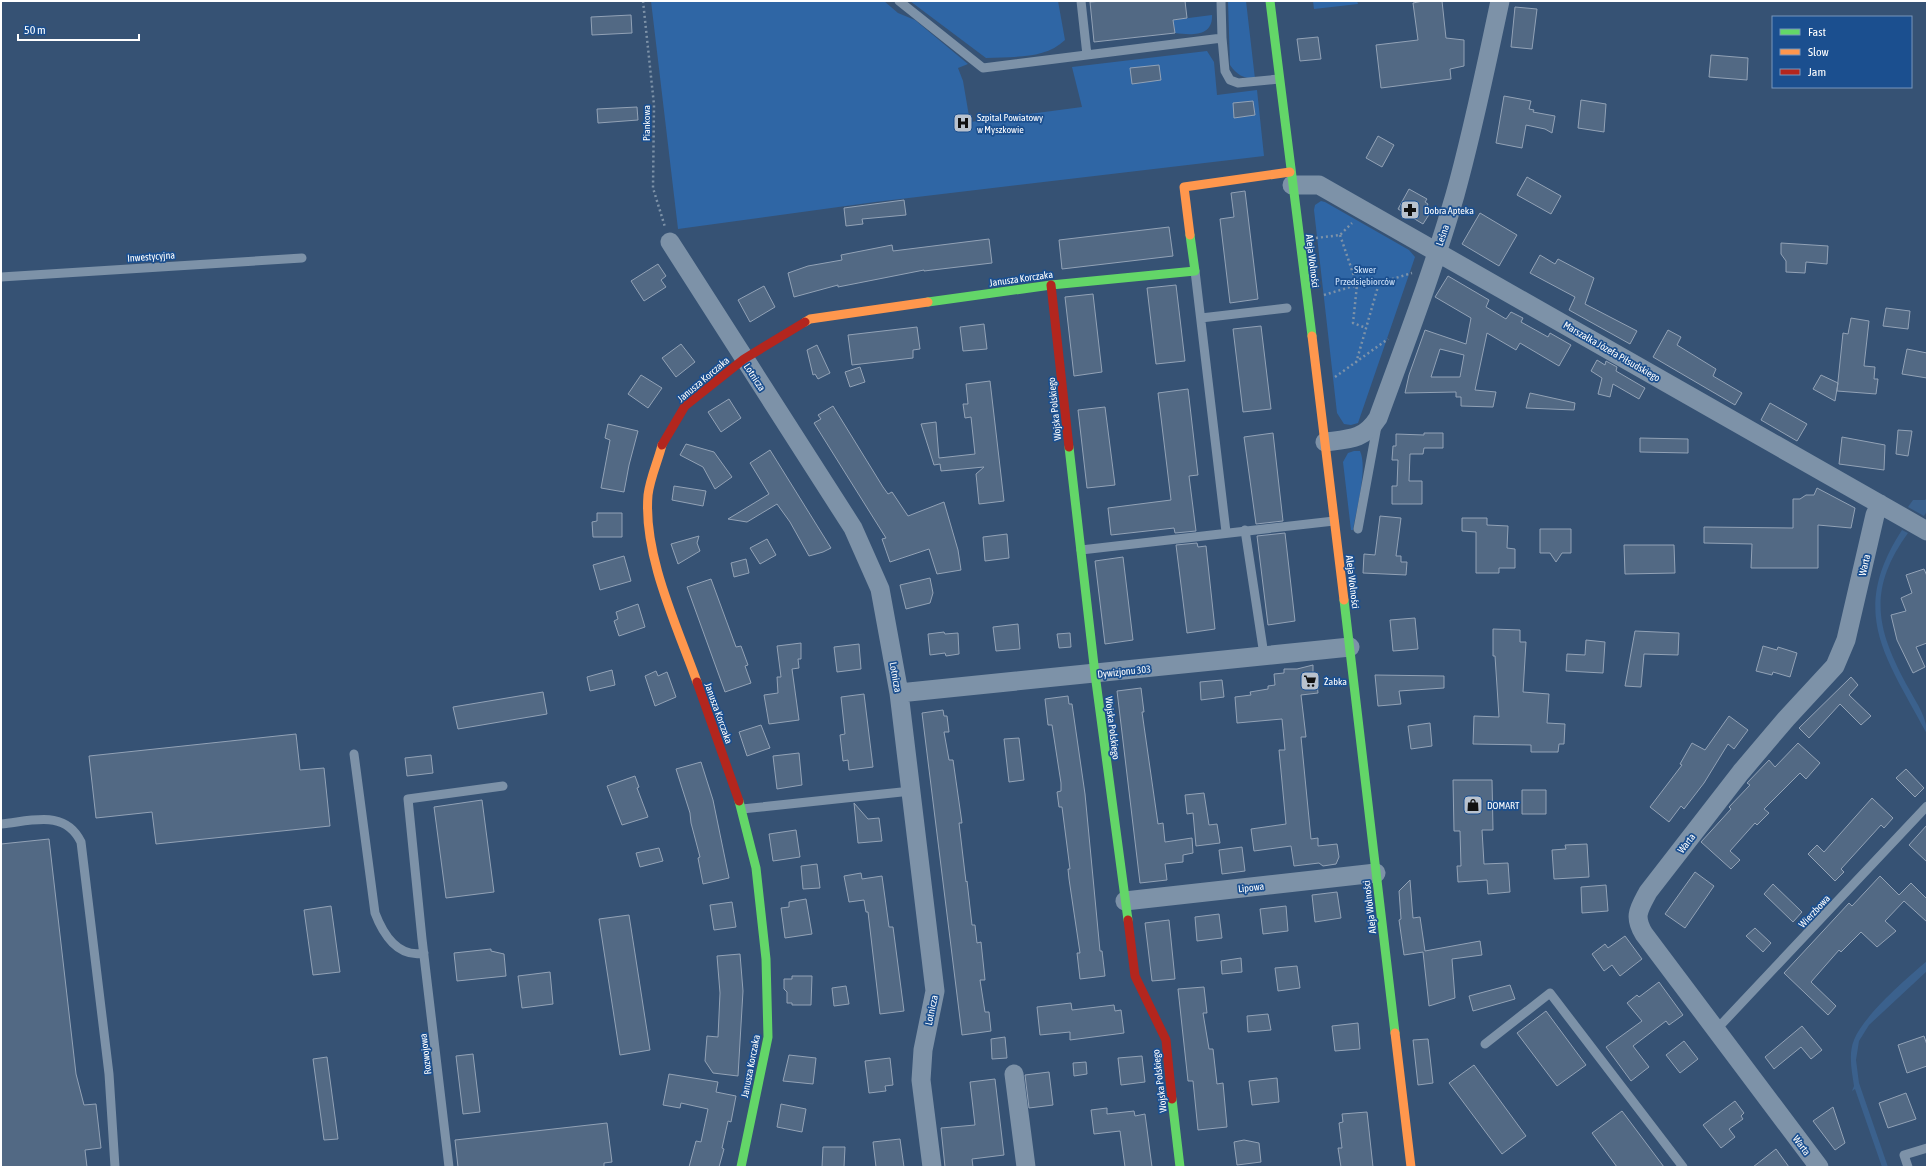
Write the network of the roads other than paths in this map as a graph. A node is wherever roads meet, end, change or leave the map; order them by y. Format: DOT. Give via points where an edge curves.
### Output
graph roads {
  1 [pos="899,1"];
  2 [pos="1081,1"];
  3 [pos="1221,1"];
  4 [pos="1270,1"];
  5 [pos="1500,1"];
  6 [pos="1222,38"];
  7 [pos="1087,55"];
  8 [pos="1279,79"];
  9 [pos="1291,179"];
  10 [pos="670,242"];
  11 [pos="1436,251"];
  12 [pos="302,258"];
  13 [pos="1194,270"];
  14 [pos="1,277"];
  15 [pos="1051,285"];
  16 [pos="1287,308"];
  17 [pos="1201,318"];
  18 [pos="744,359"];
  19 [pos="1378,418"];
  20 [pos="1325,442"];
  21 [pos="1880,504"];
  22 [pos="1334,521"];
  23 [pos="1358,529"];
  24 [pos="1245,530"];
  25 [pos="1925,530"];
  26 [pos="1226,532"];
  27 [pos="1081,550"];
  28 [pos="1350,647"];
  29 [pos="1264,655"];
  30 [pos="1095,674"];
  31 [pos="899,693"];
  32 [pos="354,754"];
  33 [pos="503,786"];
  34 [pos="911,791"];
  35 [pos="1927,806"];
  36 [pos="742,810"];
  37 [pos="1,824"];
  38 [pos="1376,873"];
  39 [pos="1125,901"];
  40 [pos="424,953"];
  41 [pos="1716,1030"];
  42 [pos="1485,1044"];
  43 [pos="1014,1074"];
  44 [pos="1927,1148"];
  45 [pos="115,1167"];
  46 [pos="449,1167"];
  47 [pos="741,1167"];
  48 [pos="932,1167"];
  49 [pos="1026,1167"];
  50 [pos="1180,1167"];
  51 [pos="1411,1167"];
  52 [pos="1682,1167"];
  53 [pos="1819,1167"];
  54 [pos="1908,1167"];
  1 -- 7 [label="lane" via="983,68"];
  2 -- 7 [label="lane"];
  3 -- 6 [label="lane"];
  4 -- 8 [label="street, Aleja Wolności"];
  5 -- 11 [label="street, Leśna" via="1481,92 1455,195"];
  6 -- 7 [label="lane"];
  6 -- 8 [label="lane" via="1225,71 1230,80 1238,83"];
  8 -- 9 [label="street, Aleja Wolności"];
  9 -- 11 [label="street, Marszałka Józefa Piłsudskiego" via="1319,185"];
  9 -- 13 [label="street" via="1184,187"];
  9 -- 20 [label="street, Aleja Wolności"];
  10 -- 18 [label="street, Lotnicza"];
  11 -- 19 [label="street, Leśna"];
  11 -- 21 [label="street, Marszałka Józefa Piłsudskiego"];
  12 -- 14 [label="lane, Inwestycyjna"];
  13 -- 15 [label="street, Janusza Korczaka"];
  13 -- 17 [label="lane"];
  15 -- 18 [label="street, Janusza Korczaka" via="810,319"];
  15 -- 27 [label="street, Wojska Polskiego"];
  16 -- 17 [label="lane"];
  17 -- 26 [label="lane"];
  18 -- 31 [label="street, Lotnicza" via="853,528 880,589"];
  18 -- 36 [label="street, Janusza Korczaka" via="685,406 663,442 648,494 650,533 658,574"];
  19 -- 20 [label="street, Leśna" via="1371,430 1360,436"];
  19 -- 23 [label="lane, Leśna"];
  20 -- 22 [label="street, Aleja Wolności"];
  21 -- 25 [label="street, Marszałka Józefa Piłsudskiego"];
  21 -- 41 [label="street, Warta" via="1875,515 1846,640 1835,666 1741,772 1648,892 1639,908 1638,925"];
  22 -- 24 [label="lane"];
  22 -- 28 [label="street, Aleja Wolności"];
  24 -- 26 [label="lane"];
  24 -- 29 [label="lane"];
  26 -- 27 [label="lane"];
  27 -- 30 [label="street, Wojska Polskiego"];
  28 -- 29 [label="street, Dywizjonu 303"];
  28 -- 38 [label="street, Aleja Wolności"];
  29 -- 30 [label="street, Dywizjonu 303"];
  30 -- 31 [label="street, Dywizjonu 303"];
  30 -- 39 [label="street, Wojska Polskiego"];
  31 -- 34 [label="street, Lotnicza"];
  32 -- 40 [label="lane" via="375,912 380,926 404,952 414,955"];
  33 -- 40 [label="lane, Rozwojowa" via="408,799"];
  34 -- 36 [label="lane"];
  34 -- 48 [label="street, Lotnicza" via="935,990 923,1050 921,1080"];
  35 -- 41 [label="lane, Wierzbowa"];
  36 -- 47 [label="street, Janusza Korczaka" via="757,876 766,959 768,1037"];
  37 -- 45 [label="lane" via="55,820 71,826 81,842 110,1074"];
  38 -- 39 [label="street, Lipowa"];
  38 -- 51 [label="street, Aleja Wolności"];
  39 -- 50 [label="street, Wojska Polskiego" via="1135,976 1166,1040"];
  40 -- 46 [label="lane, Rozwojowa"];
  41 -- 53 [label="street, Warta"];
  42 -- 52 [label="lane" via="1550,993"];
  43 -- 49 [label="street"];
  44 -- 54 [label="lane" via="1904,1155"];
}
